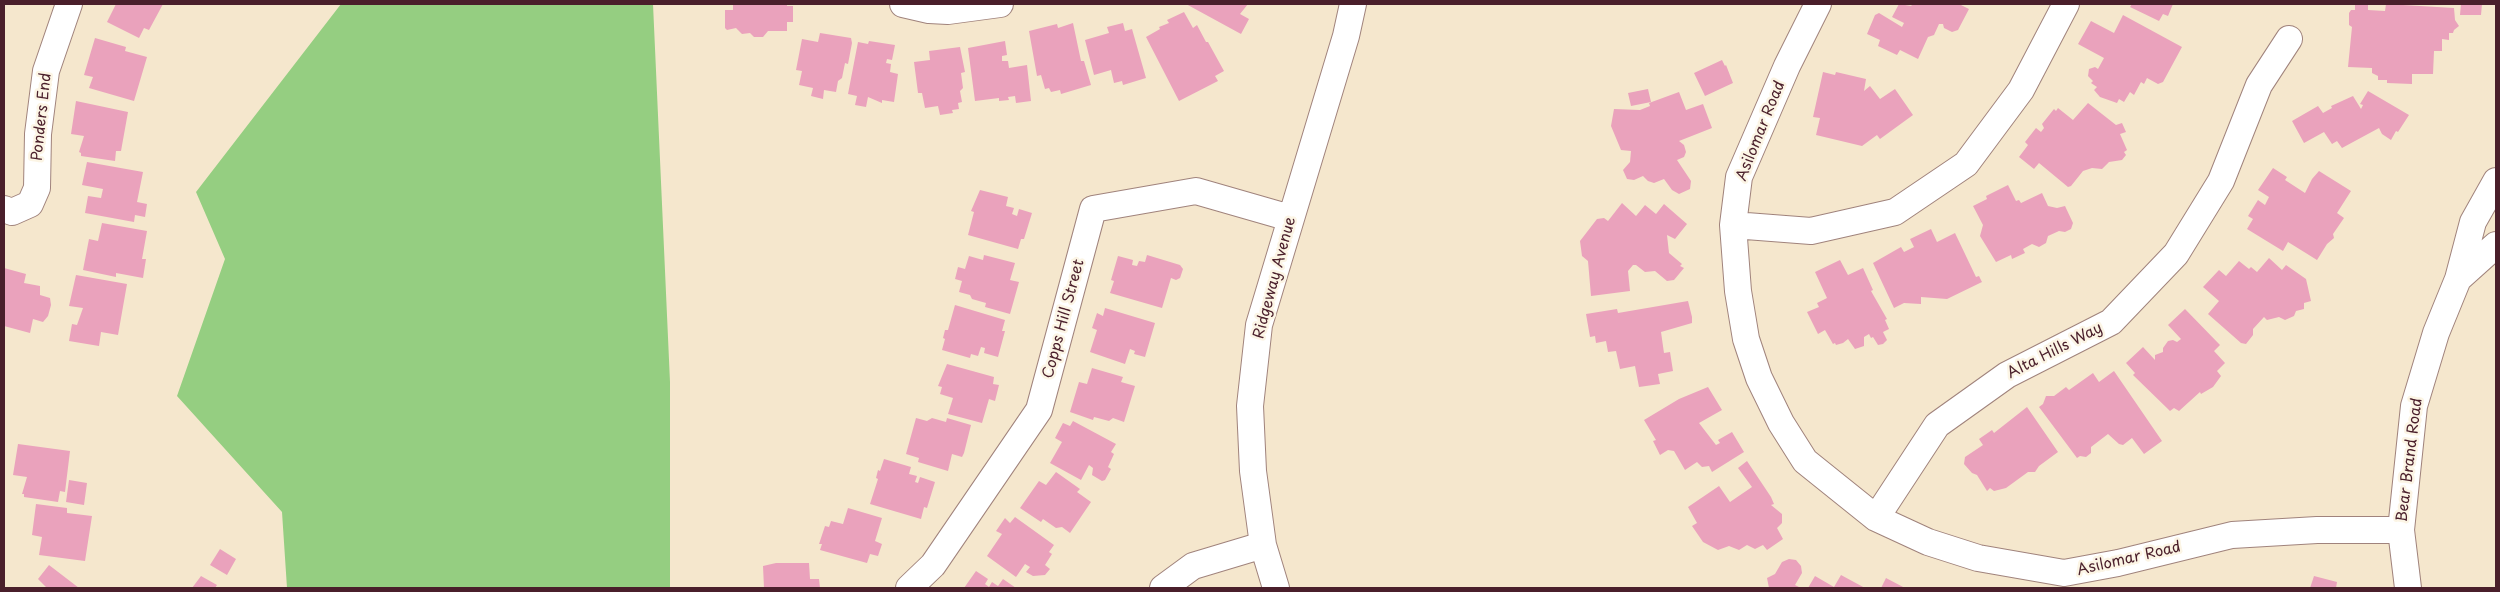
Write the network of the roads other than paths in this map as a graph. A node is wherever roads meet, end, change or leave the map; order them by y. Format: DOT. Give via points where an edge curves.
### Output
graph roads {
  1 [pos="69,4"];
  2 [pos="903,4"];
  3 [pos="1000,4"];
  4 [pos="1353,4"];
  5 [pos="1818,4"];
  6 [pos="2066,4"];
  7 [pos="2290,39"];
  8 [pos="2496,181"];
  9 [pos="4,209"];
  10 [pos="1290,218"];
  11 [pos="1733,225"];
  12 [pos="2496,245"];
  13 [pos="2458,279"];
  14 [pos="1876,518"];
  15 [pos="2401,530"];
  16 [pos="1263,545"];
  17 [pos="910,588"];
  18 [pos="1163,588"];
  19 [pos="1276,588"];
  20 [pos="2408,588"];
  1 -- 9 [label="street, Ponders End" via="46,71 38,134 37,188 30,204 12,212"];
  2 -- 3 [label="street" via="948,11"];
  4 -- 10 [label="street, Ridgeway Avenue"];
  5 -- 11 [label="street, Asilomar Road" via="1739,177"];
  6 -- 11 [label="street" via="2021,90 1966,164 1895,212 1811,231"];
  7 -- 14 [label="street, Alta Hills Way" via="2259,85 2220,181 2176,254 2111,322 2007,375 1937,425"];
  8 -- 13 [label="street, Bear Brand Road" via="2473,222"];
  10 -- 16 [label="street, Ridgeway Avenue" via="1259,325 1250,406 1253,471"];
  10 -- 17 [label="street, Copps Hill Street" via="1196,191 1093,210 1039,410 933,565"];
  11 -- 14 [label="street, Asilomar Road" via="1738,291 1746,339 1759,378 1781,423 1805,461"];
  12 -- 13 [label="street, Bear Brand Road"];
  13 -- 15 [label="street, Bear Brand Road" via="2436,332 2414,406"];
  14 -- 15 [label="street, Asilomar Road" via="1928,542 1978,558 2064,573 2118,564 2232,535"];
  15 -- 20 [label="street, Bear Brand Road"];
  16 -- 18 [label="street" via="1193,566"];
  16 -- 19 [label="street, Ridgeway Avenue"];
}
